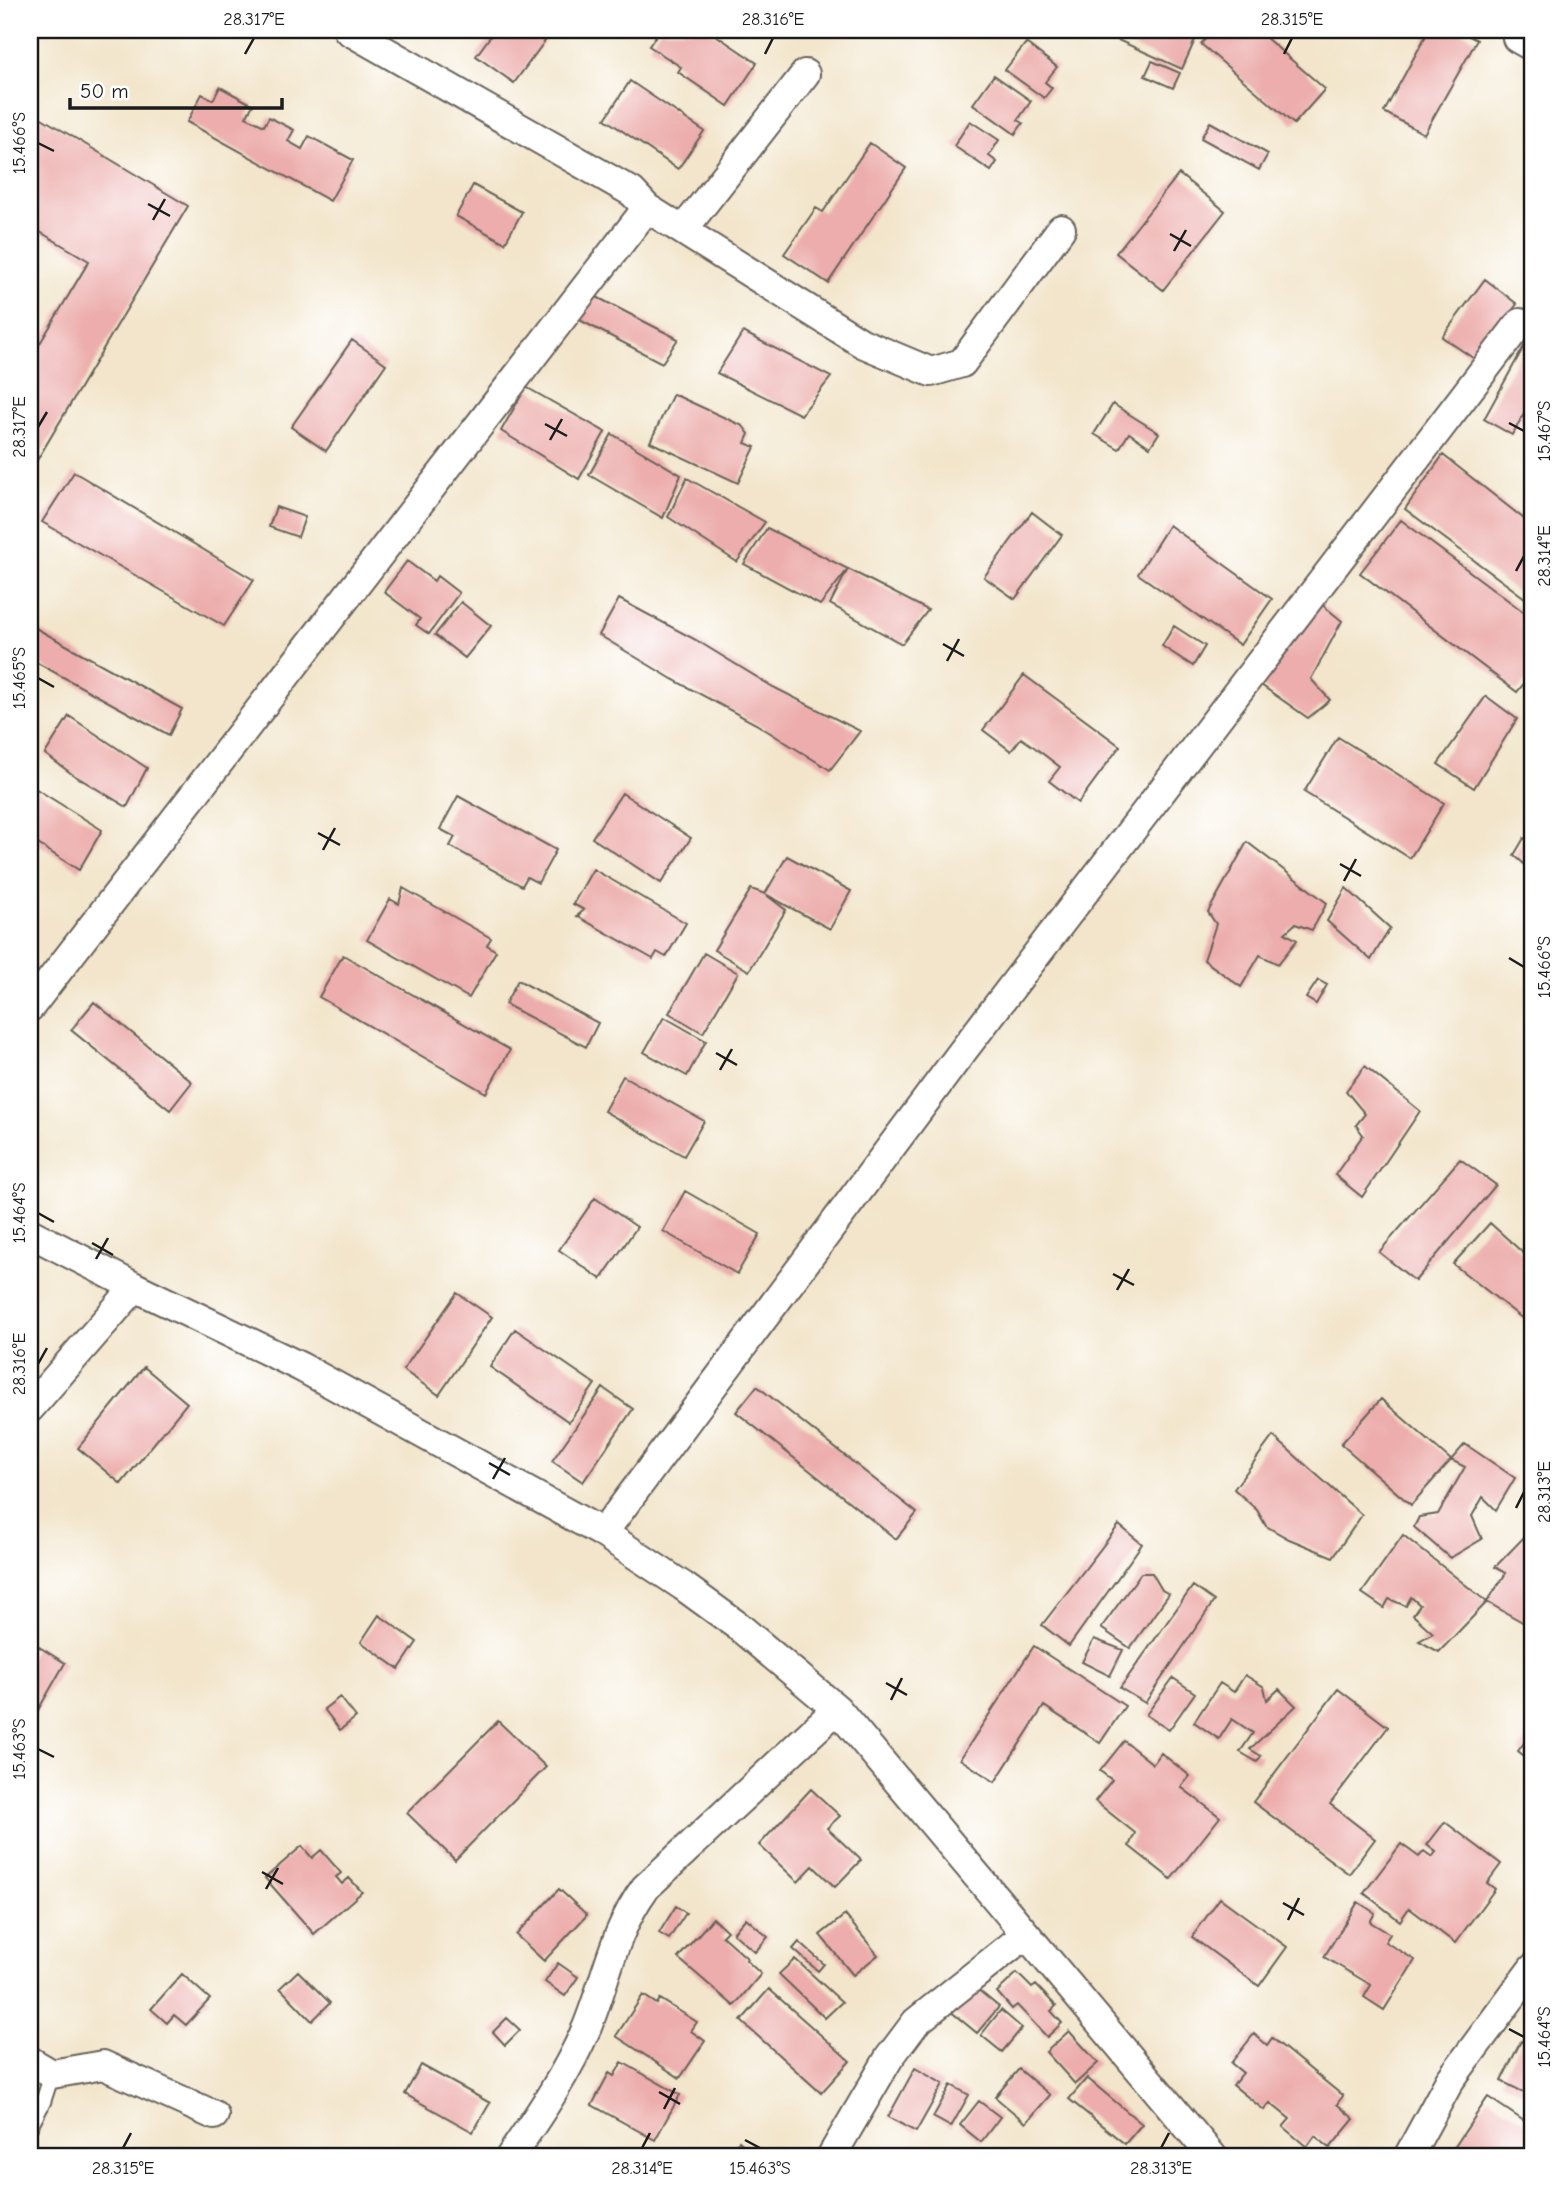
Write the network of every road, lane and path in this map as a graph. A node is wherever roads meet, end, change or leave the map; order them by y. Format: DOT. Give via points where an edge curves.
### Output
graph roads {
  1 [pos="348,30"];
  2 [pos="805,74"];
  3 [pos="647,208"];
  4 [pos="1061,229"];
  5 [pos="684,230"];
  6 [pos="1520,323"];
  7 [pos="30,1007"];
  8 [pos="30,1233"];
  9 [pos="135,1287"];
  10 [pos="30,1408"];
  11 [pos="603,1533"];
  12 [pos="837,1709"];
  13 [pos="1025,1935"];
  14 [pos="1533,1968"];
  15 [pos="41,2067"];
  16 [pos="214,2115"];
  17 [pos="30,2127"];
  18 [pos="510,2157"];
  19 [pos="831,2157"];
  20 [pos="1213,2157"];
  21 [pos="1408,2157"];
  1 -- 3 [label="street" via="632,192"];
  2 -- 5 [label="street"];
  3 -- 5 [label="street"];
  3 -- 7 [label="street"];
  4 -- 5 [label="street" via="962,363 931,372 862,343"];
  6 -- 11 [label="street" via="962,1052"];
  8 -- 9 [label="street"];
  9 -- 10 [label="street"];
  9 -- 11 [label="street" via="301,1367"];
  11 -- 12 [label="street" via="738,1626"];
  12 -- 13 [label="street"];
  12 -- 18 [label="street" via="645,1888 630,1908 574,2053 555,2091"];
  13 -- 19 [label="street" via="916,2021 889,2057"];
  13 -- 20 [label="street"];
  14 -- 21 [label="street" via="1450,2080"];
  15 -- 16 [label="street" via="103,2066"];
  15 -- 17 [label="lane" via="43,2102"];
}
